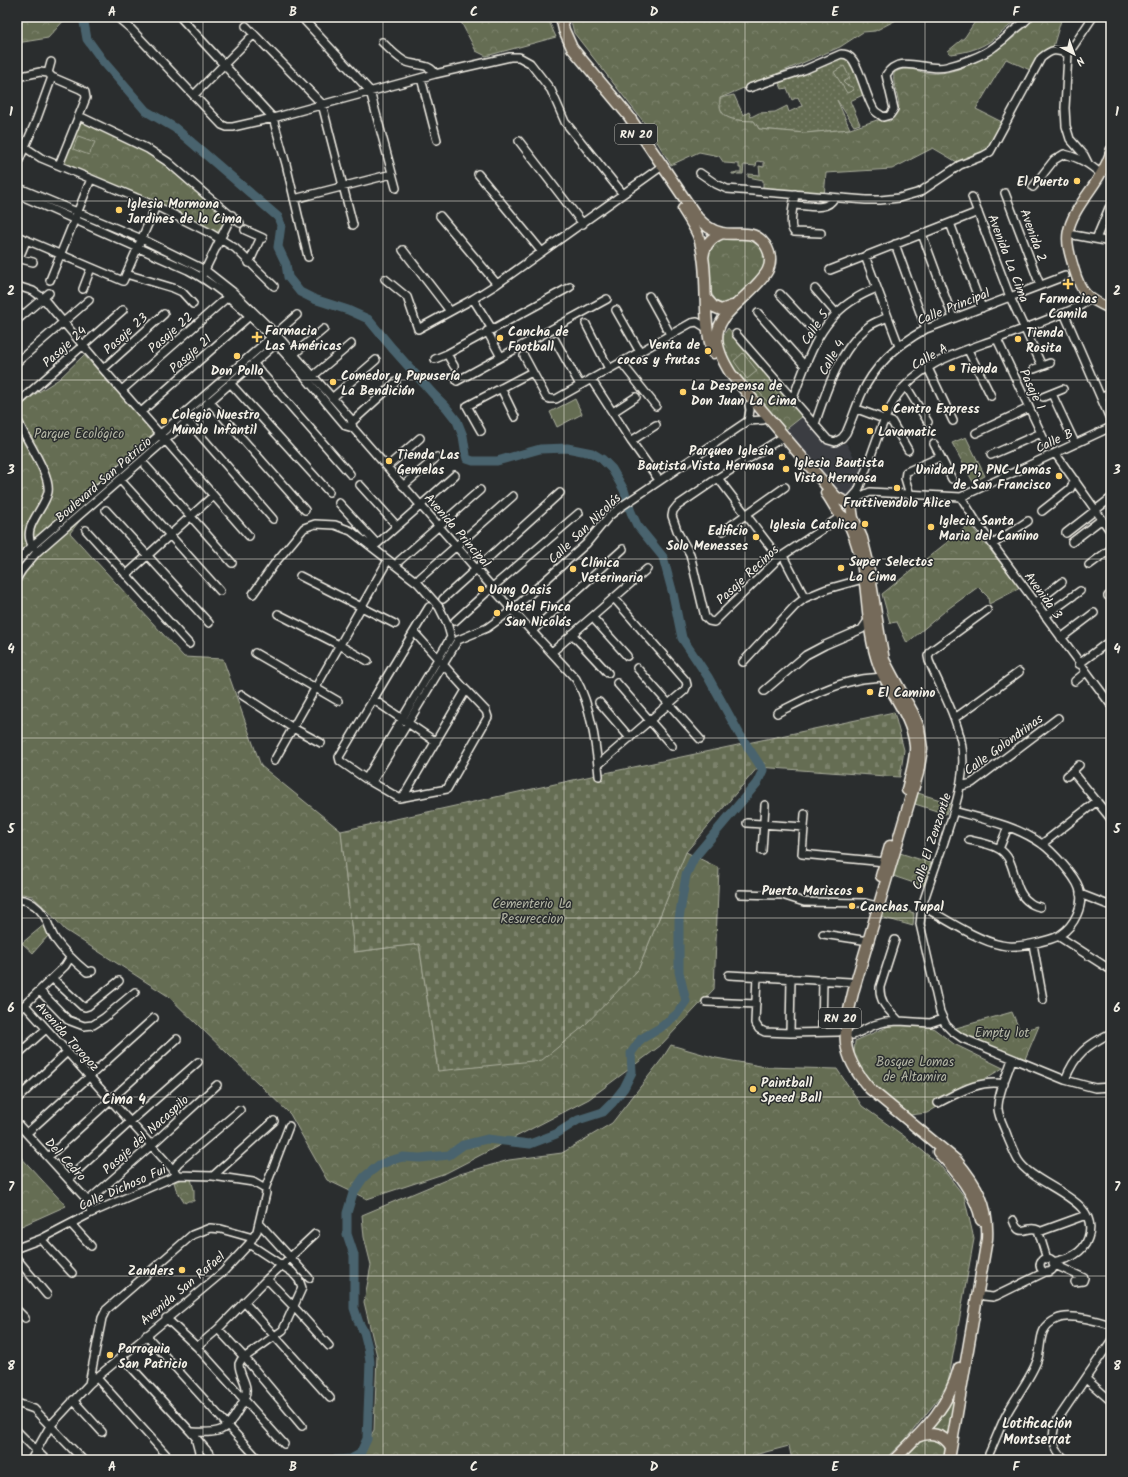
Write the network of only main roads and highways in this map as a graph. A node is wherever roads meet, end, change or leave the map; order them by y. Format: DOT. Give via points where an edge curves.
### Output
graph roads {
  1 [pos="554,17"];
  2 [pos="561,17"];
  3 [pos="1111,153"];
  4 [pos="658,169"];
  5 [pos="668,174"];
  6 [pos="723,233"];
  7 [pos="703,260"];
  8 [pos="706,298"];
  9 [pos="738,303"];
  10 [pos="1111,309"];
  11 [pos="842,507"];
  12 [pos="917,1437"];
  13 [pos="951,1447"];
  14 [pos="894,1460"];
  15 [pos="949,1460"];
  1 -- 4 [label="highway, RN 20" via="569,52 618,108"];
  2 -- 5 [label="highway, RN 20" via="572,48 628,115"];
  3 -- 10 [label="main road" via="1101,174 1076,212 1068,234 1068,249 1084,293 1090,299"];
  4 -- 5 [label="highway" via="662,168"];
  4 -- 7 [label="highway, RN 20" via="695,229"];
  5 -- 6 [label="highway, RN 20" via="700,221 712,230"];
  6 -- 7 [label="highway" via="708,243"];
  6 -- 9 [label="highway, RN 20" via="755,236 764,243 769,254 770,264 766,274"];
  7 -- 8 [label="highway, RN 20"];
  8 -- 9 [label="highway" via="714,307 721,310"];
  8 -- 11 [label="highway, RN 20" via="709,341 723,372 832,500"];
  9 -- 11 [label="highway, RN 20" via="723,318 718,329 716,343 722,358 731,374"];
  11 -- 12 [label="highway, RN 20" via="861,560 872,641 884,677 906,717 915,746 915,755 840,1018 840,1053 845,1066 867,1094 948,1162 974,1199 980,1214 982,1236 958,1372 946,1402"];
  11 -- 13 [label="highway, RN 20" via="851,505 853,518 862,538 884,660 919,728 922,749 918,773 854,989 846,1021 845,1041 850,1060 862,1080 956,1160 981,1195 986,1209 987,1239"];
  12 -- 13 [label="highway" via="936,1434"];
  12 -- 14 [label="highway, RN 20"];
  13 -- 15 [label="highway, RN 20"];
}
